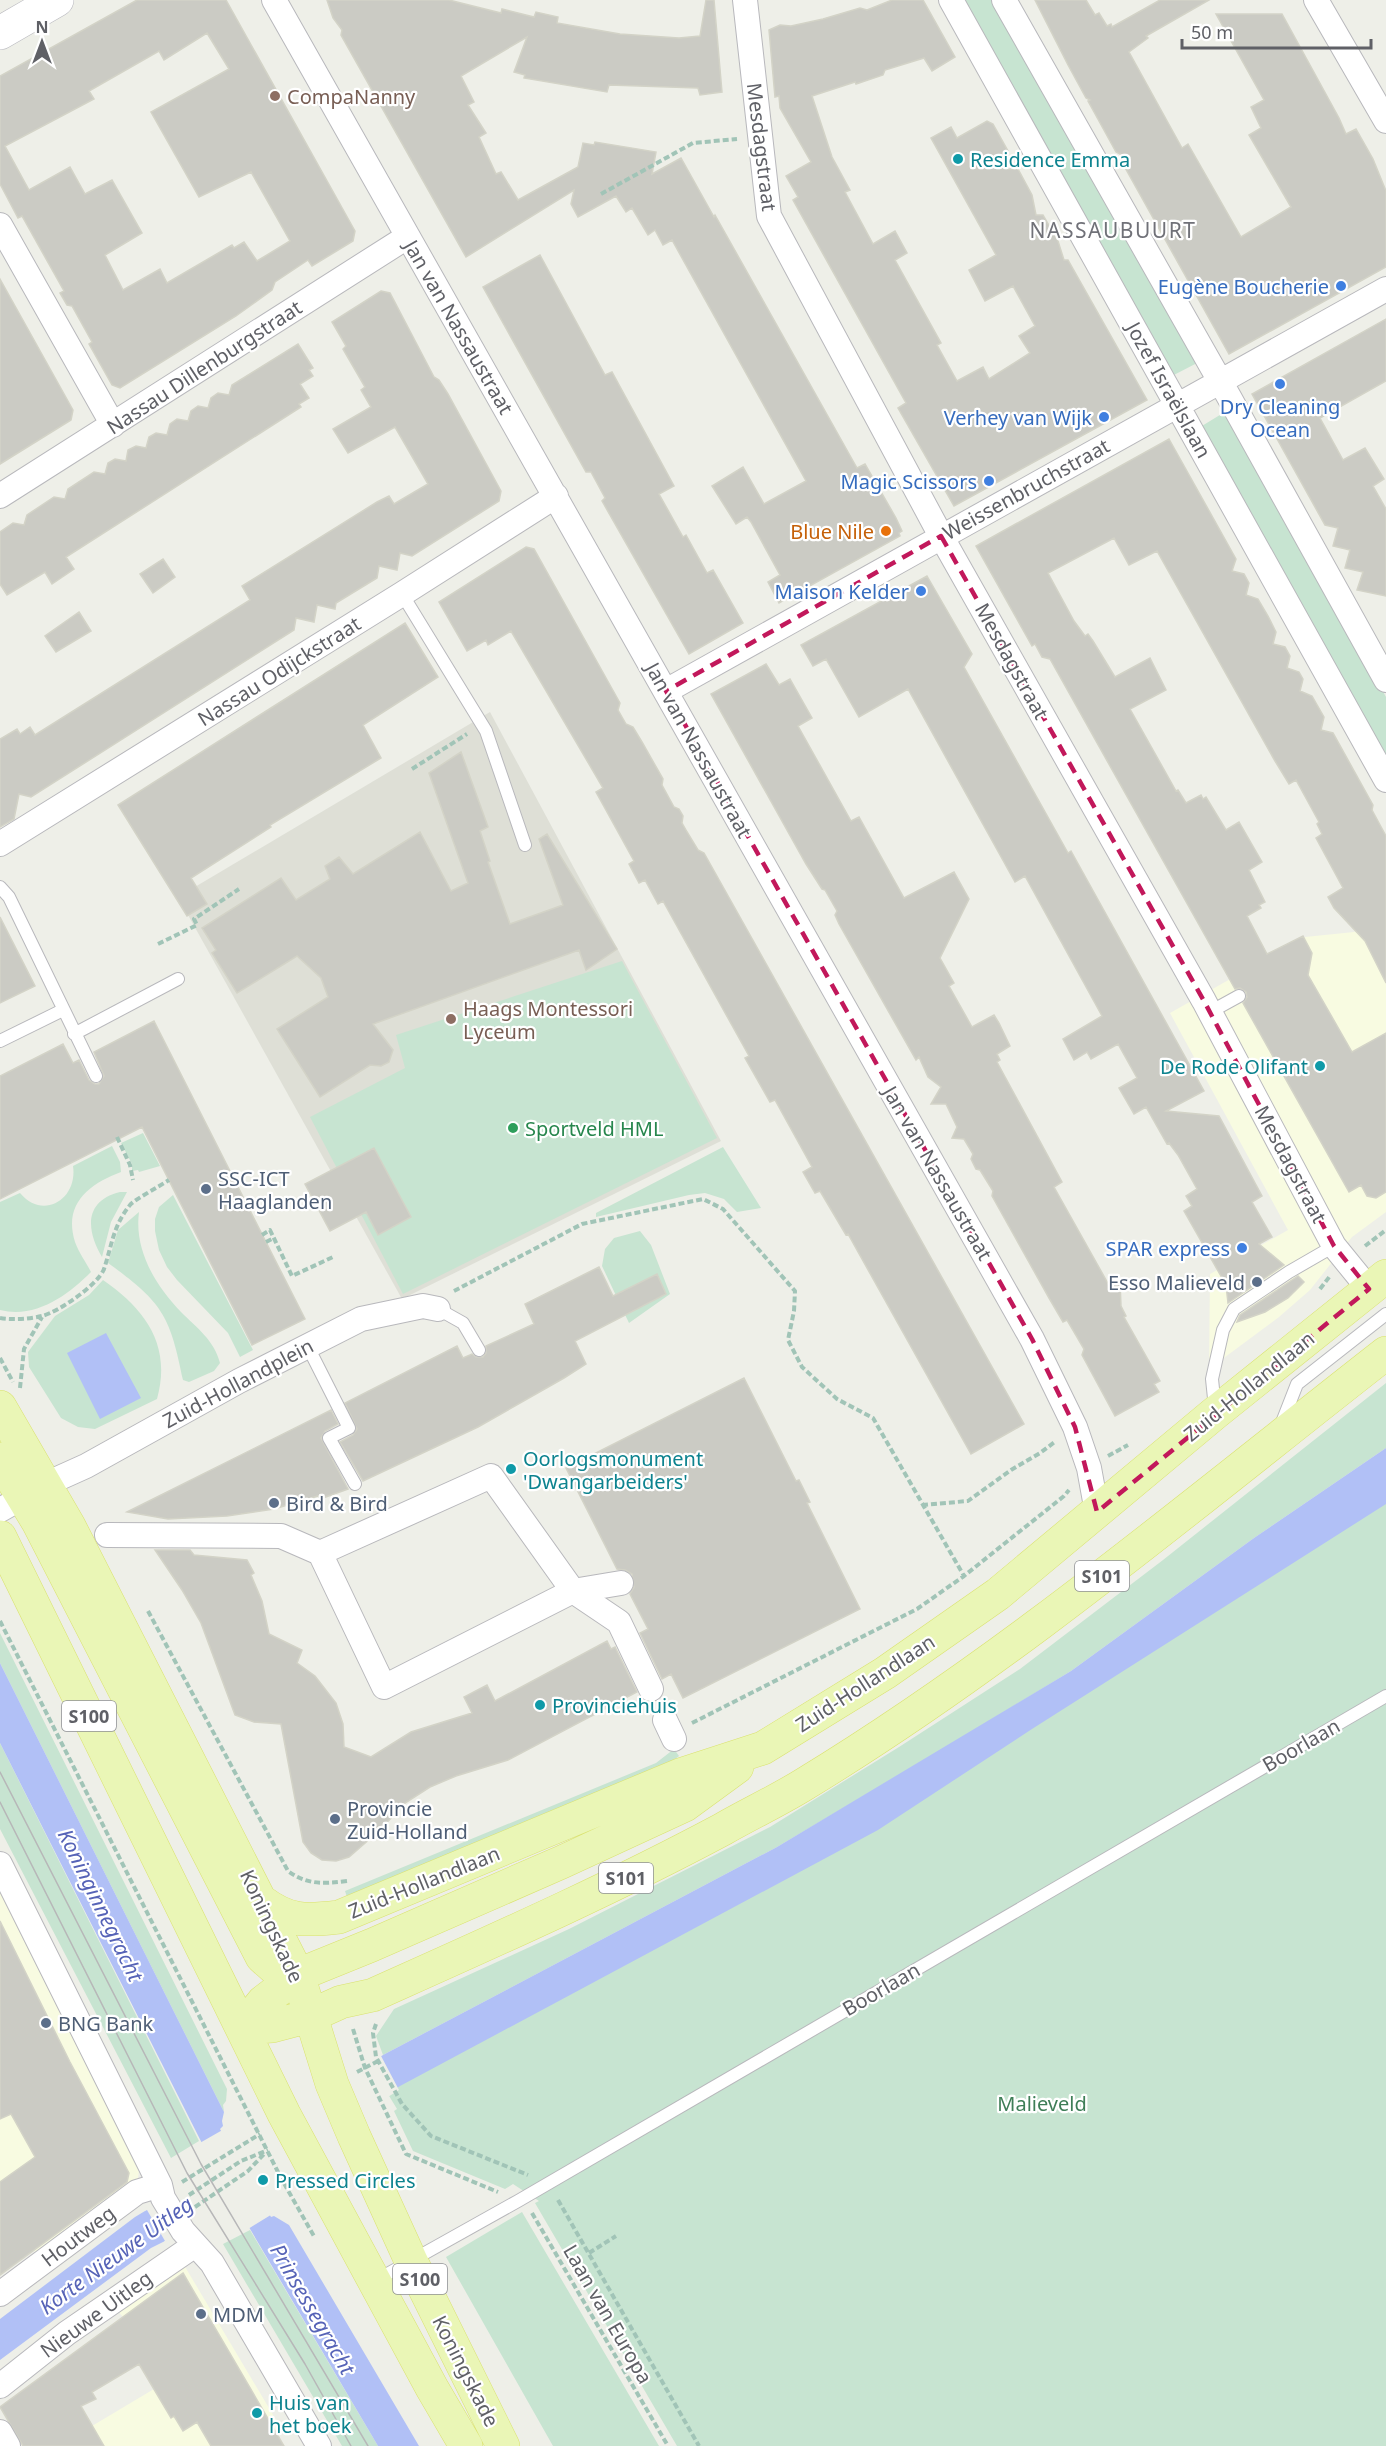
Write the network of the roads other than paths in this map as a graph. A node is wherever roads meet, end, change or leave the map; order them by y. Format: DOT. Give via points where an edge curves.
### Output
graph roads {
  1 [pos="57,0"];
  2 [pos="274,0"];
  3 [pos="745,0"];
  4 [pos="951,0"];
  5 [pos="1004,0"];
  6 [pos="1316,0"];
  7 [pos="0,33"];
  8 [pos="1386,121"];
  9 [pos="0,225"];
  10 [pos="407,237"];
  11 [pos="1386,289"];
  12 [pos="1219,381"];
  13 [pos="1177,405"];
  14 [pos="113,425"];
  15 [pos="0,496"];
  16 [pos="556,496"];
  17 [pos="941,536"];
  18 [pos="402,594"];
  19 [pos="1386,680"];
  20 [pos="666,691"];
  21 [pos="1386,780"];
  22 [pos="0,844"];
  23 [pos="525,844"];
  24 [pos="0,887"];
  25 [pos="178,979"];
  26 [pos="1239,996"];
  27 [pos="1207,1006"];
  28 [pos="63,1010"];
  29 [pos="74,1034"];
  30 [pos="0,1041"];
  31 [pos="96,1076"];
  32 [pos="1340,1254"];
  33 [pos="1380,1293"];
  34 [pos="438,1309"];
  35 [pos="308,1345"];
  36 [pos="479,1350"];
  37 [pos="1386,1353"];
  38 [pos="10,1400"];
  39 [pos="1215,1413"];
  40 [pos="1274,1440"];
  41 [pos="0,1459"];
  42 [pos="355,1484"];
  43 [pos="23,1496"];
  44 [pos="1097,1512"];
  45 [pos="107,1535"];
  46 [pos="0,1537"];
  47 [pos="320,1553"];
  48 [pos="621,1583"];
  49 [pos="573,1591"];
  50 [pos="651,1689"];
  51 [pos="1386,1696"];
  52 [pos="763,1748"];
  53 [pos="0,1864"];
  54 [pos="261,1901"];
  55 [pos="298,1975"];
  56 [pos="310,2016"];
  57 [pos="242,2028"];
  58 [pos="174,2214"];
  59 [pos="411,2261"];
  60 [pos="374,2281"];
  61 [pos="0,2294"];
  62 [pos="0,2386"];
  63 [pos="0,2432"];
  64 [pos="8,2446"];
  65 [pos="319,2446"];
  66 [pos="466,2446"];
  67 [pos="503,2446"];
  1 -- 7 [label="street"];
  2 -- 10 [label="street, Jan van Nassaustraat"];
  3 -- 17 [label="street, Mesdagstraat" via="769,216"];
  4 -- 13 [label="street, Jozef Israëlslaan"];
  5 -- 12 [label="street"];
  6 -- 8 [label="street"];
  9 -- 14 [label="street"];
  10 -- 14 [label="street, Nassau Dillenburgstraat"];
  10 -- 16 [label="street, Jan van Nassaustraat"];
  11 -- 12 [label="street, Weissenbruchstraat"];
  12 -- 13 [label="street, Weissenbruchstraat"];
  12 -- 19 [label="street"];
  13 -- 17 [label="street, Weissenbruchstraat"];
  13 -- 21 [label="street, Jozef Israëlslaan"];
  14 -- 15 [label="street, Nassau Dillenburgstraat"];
  16 -- 18 [label="street, Nassau Odijckstraat"];
  16 -- 20 [label="street, Jan van Nassaustraat"];
  17 -- 20 [label="street, Weissenbruchstraat"];
  17 -- 27 [label="street, Mesdagstraat"];
  18 -- 22 [label="street, Nassau Odijckstraat"];
  18 -- 23 [label="lane" via="486,731"];
  20 -- 44 [label="street, Jan van Nassaustraat" via="1032,1339 1074,1427 1089,1468"];
  24 -- 28 [label="lane" via="9,897"];
  25 -- 29 [label="lane"];
  26 -- 27 [label="lane"];
  27 -- 32 [label="street, Mesdagstraat"];
  28 -- 29 [label="lane"];
  28 -- 30 [label="lane"];
  29 -- 31 [label="lane"];
  32 -- 33 [label="street, Mesdagstraat"];
  32 -- 39 [label="lane" via="1289,1272 1234,1309 1224,1330 1212,1379"];
  33 -- 39 [label="main road, Zuid-Hollandlaan / S101"];
  33 -- 40 [label="lane, Zuid-Hollandlaan" via="1298,1384"];
  34 -- 35 [label="street, Zuid-Hollandplein" via="423,1306 361,1318"];
  34 -- 36 [label="lane" via="463,1323"];
  35 -- 42 [label="lane" via="349,1428 329,1438"];
  35 -- 43 [label="street, Zuid-Hollandplein" via="79,1470"];
  37 -- 40 [label="main road, Zuid-Hollandlaan / S101"];
  38 -- 43 [label="main road, Koningskade / S100"];
  39 -- 44 [label="main road, Zuid-Hollandlaan / S101"];
  40 -- 56 [label="main road, Zuid-Hollandlaan / S101" via="1037,1627 802,1786 575,1904 373,1995 341,2002"];
  41 -- 43 [label="main road"];
  43 -- 54 [label="main road, Koningskade / S100"];
  43 -- 55 [label="main road" via="262,1957 279,1972"];
  44 -- 52 [label="main road, Zuid-Hollandlaan / S101" via="999,1594 885,1673"];
  45 -- 47 [label="street" via="281,1536"];
  46 -- 57 [label="main road, Koningskade / S100"];
  47 -- 49 [label="street" via="490,1476"];
  47 -- 49 [label="street" via="384,1687"];
  48 -- 49 [label="street"];
  49 -- 50 [label="street" via="619,1622"];
  51 -- 59 [label="lane, Boorlaan"];
  52 -- 54 [label="main road, Zuid-Hollandlaan / S101" via="680,1775 339,1917 295,1919"];
  52 -- 55 [label="main road, S101" via="684,1805"];
  53 -- 58 [label="street"];
  54 -- 55 [label="main road, Koningskade / S100"];
  55 -- 56 [label="main road, Koningskade / S100"];
  55 -- 57 [label="main road, S101" via="264,2002"];
  56 -- 57 [label="main road, Zuid-Hollandlaan / S101" via="272,2026"];
  56 -- 59 [label="main road, Koningskade / S100" via="332,2084"];
  57 -- 60 [label="main road, Koningskade / S100"];
  58 -- 61 [label="street, Houtweg" via="137,2192"];
  58 -- 62 [label="street, Nieuwe Uitleg" via="67,2333"];
  58 -- 65 [label="street" via="212,2263"];
  59 -- 60 [label="lane, Boorlaan"];
  59 -- 67 [label="main road, Koningskade / S100"];
  60 -- 66 [label="main road, Koningskade / S100"];
  63 -- 64 [label="street"];
}
